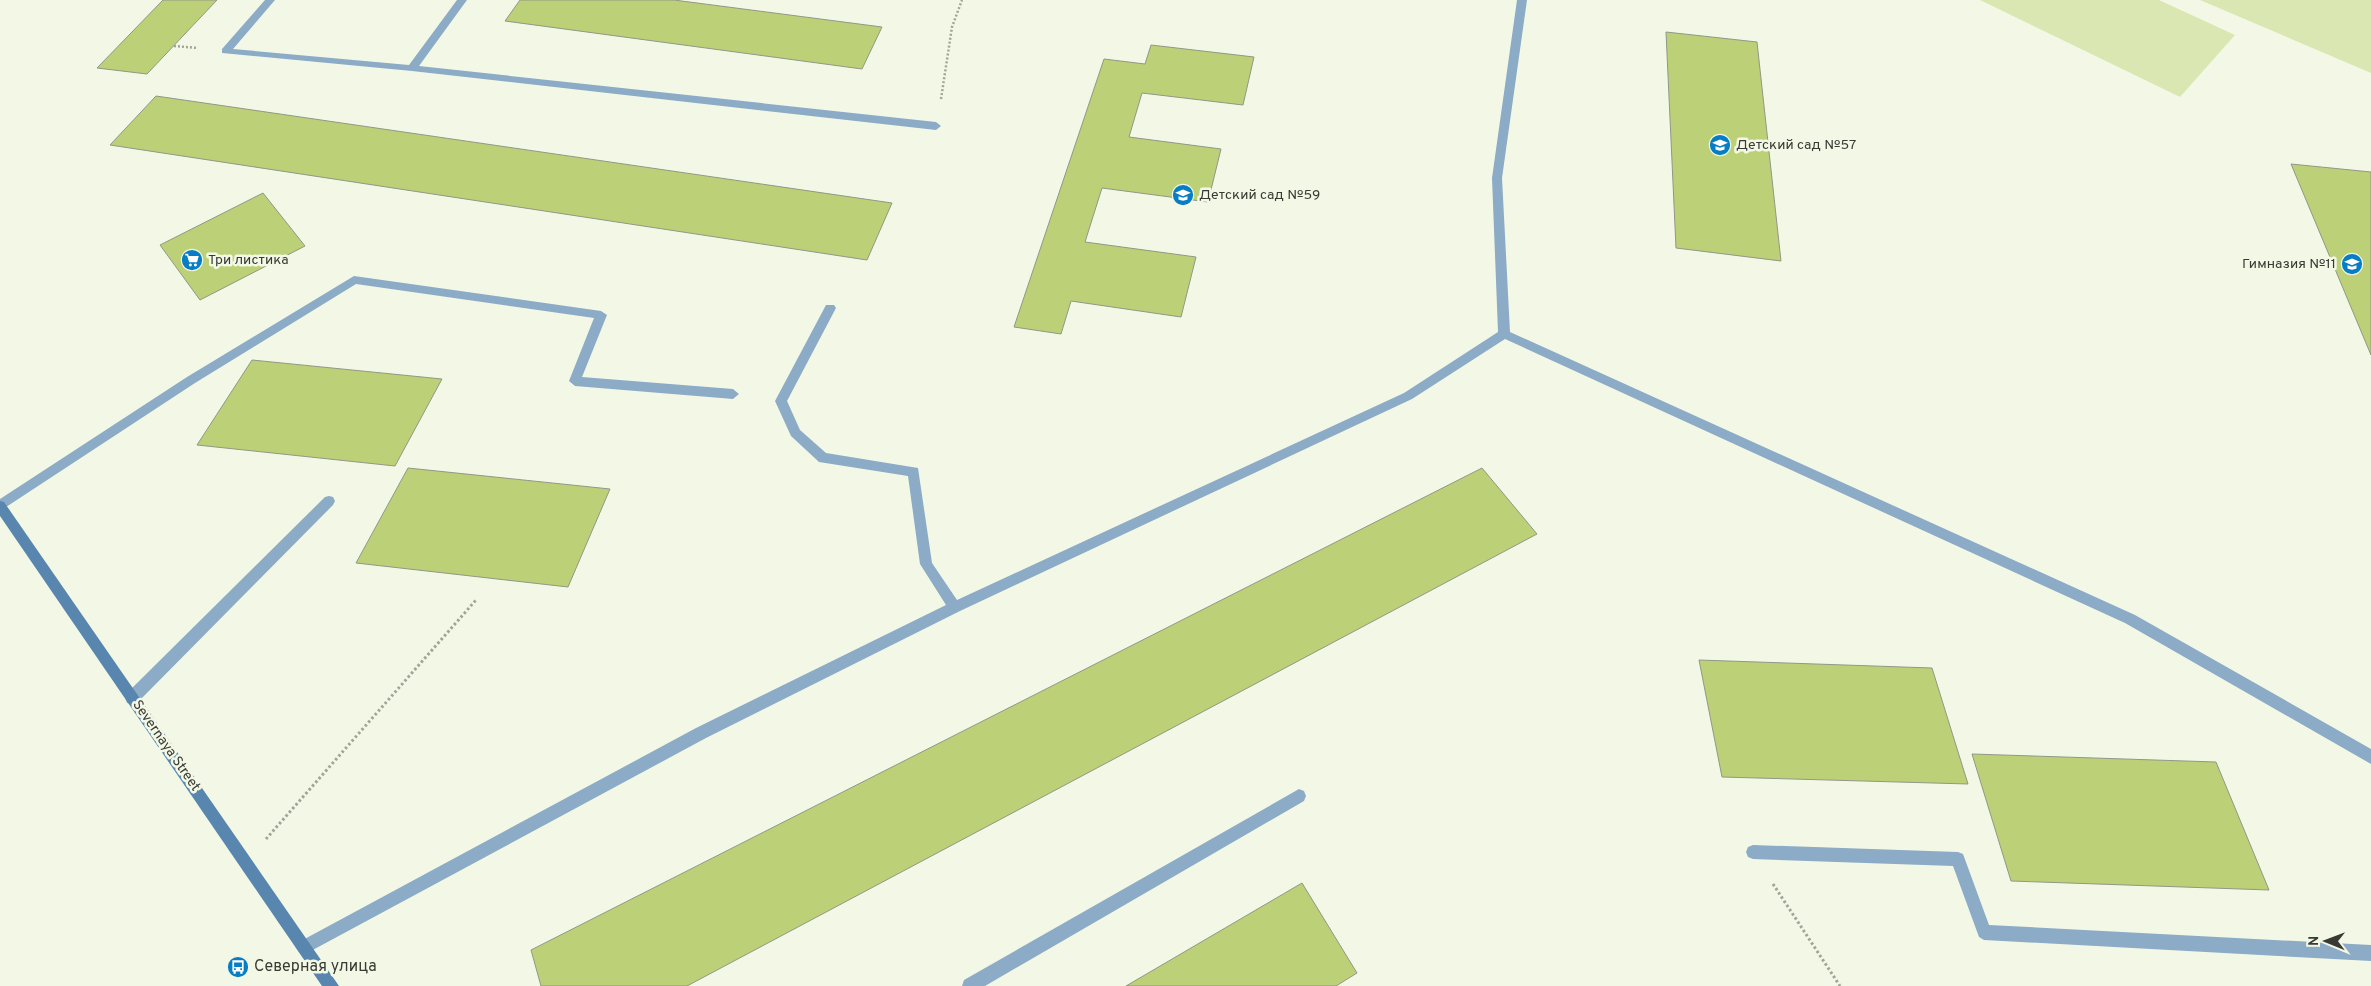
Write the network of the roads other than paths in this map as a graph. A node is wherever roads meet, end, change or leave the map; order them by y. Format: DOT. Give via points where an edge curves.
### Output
graph roads {
  1 [pos="270,0"];
  2 [pos="462,0"];
  3 [pos="1522,0"];
  4 [pos="412,68"];
  5 [pos="936,126"];
  6 [pos="830,308"];
  7 [pos="1504,334"];
  8 [pos="733,394"];
  9 [pos="329,501"];
  10 [pos="0,506"];
  11 [pos="955,607"];
  12 [pos="132,698"];
  13 [pos="2371,757"];
  14 [pos="1299,796"];
  15 [pos="1752,852"];
  16 [pos="304,947"];
  17 [pos="2371,953"];
  18 [pos="331,986"];
  19 [pos="970,986"];
  1 -- 4 [label="lane" via="225,51"];
  2 -- 4 [label="lane"];
  3 -- 7 [label="lane" via="1497,178"];
  4 -- 5 [label="lane"];
  6 -- 11 [label="lane" via="781,401 795,434 823,458 914,472 926,564"];
  7 -- 11 [label="lane" via="1408,396"];
  7 -- 13 [label="lane" via="2130,619"];
  8 -- 10 [label="lane" via="575,381 600,315 354,280 191,380"];
  9 -- 12 [label="lane"];
  10 -- 12 [label="street, Severnaya Street"];
  11 -- 16 [label="lane" via="701,733"];
  12 -- 16 [label="street, Severnaya Street"];
  14 -- 19 [label="lane"];
  15 -- 17 [label="lane" via="1958,858 1984,932"];
  16 -- 18 [label="street, Severnaya Street"];
}
